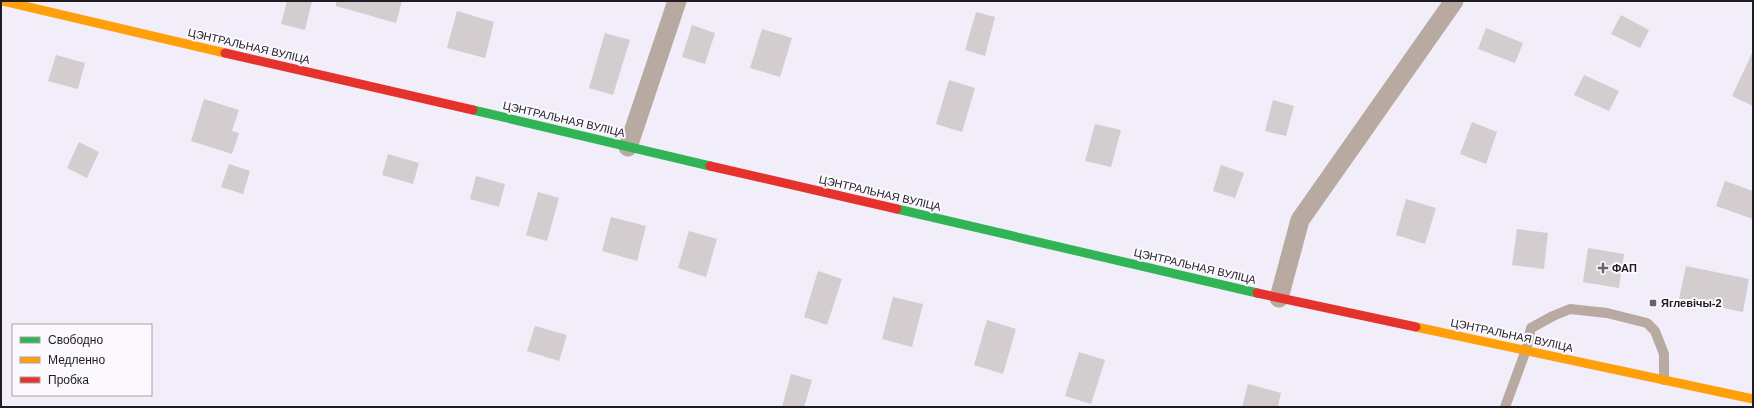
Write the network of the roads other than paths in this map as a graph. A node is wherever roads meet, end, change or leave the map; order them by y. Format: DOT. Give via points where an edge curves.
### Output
graph roads {
  1 [pos="3,1"];
  2 [pos="677,1"];
  3 [pos="1454,1"];
  4 [pos="628,146"];
  5 [pos="1279,298"];
  6 [pos="1526,350"];
  7 [pos="1664,380"];
  8 [pos="1753,399"];
  9 [pos="1505,407"];
  1 -- 4 [label="street, ЦЭНТРАЛЬНАЯ ВУЛІЦА"];
  2 -- 4 [label="street"];
  3 -- 5 [label="street" via="1300,220"];
  4 -- 5 [label="street, ЦЭНТРАЛЬНАЯ ВУЛІЦА"];
  5 -- 6 [label="street, ЦЭНТРАЛЬНАЯ ВУЛІЦА"];
  6 -- 7 [label="street, ЦЭНТРАЛЬНАЯ ВУЛІЦА"];
  6 -- 7 [label="lane" via="1531,328 1553,316 1570,309 1606,313 1647,323 1655,331 1664,354"];
  6 -- 9 [label="lane"];
  7 -- 8 [label="street, ЦЭНТРАЛЬНАЯ ВУЛІЦА"];
}
